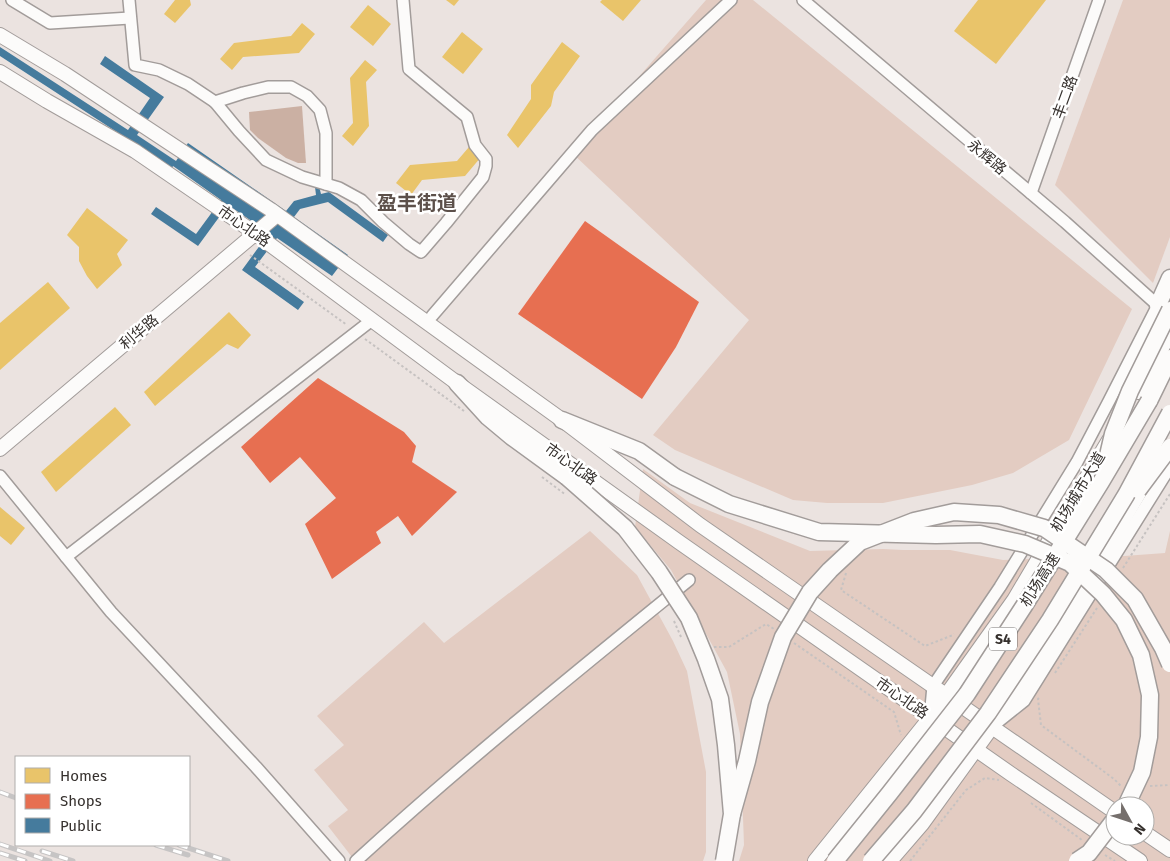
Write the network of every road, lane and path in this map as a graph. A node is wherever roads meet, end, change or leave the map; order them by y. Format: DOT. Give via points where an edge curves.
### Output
graph roads {
  1 [pos="12,0"];
  2 [pos="128,0"];
  3 [pos="403,0"];
  4 [pos="731,0"];
  5 [pos="803,0"];
  6 [pos="1099,0"];
  7 [pos="130,18"];
  8 [pos="0,35"];
  9 [pos="0,72"];
  10 [pos="215,102"];
  11 [pos="326,184"];
  12 [pos="1030,193"];
  13 [pos="274,212"];
  14 [pos="252,231"];
  15 [pos="240,247"];
  16 [pos="1170,278"];
  17 [pos="1166,310"];
  18 [pos="432,316"];
  19 [pos="372,320"];
  20 [pos="356,332"];
  21 [pos="1170,333"];
  22 [pos="1170,358"];
  23 [pos="457,383"];
  24 [pos="464,412"];
  25 [pos="1170,413"];
  26 [pos="562,420"];
  27 [pos="0,438"];
  28 [pos="1170,439"];
  29 [pos="1170,447"];
  30 [pos="0,449"];
  31 [pos="1170,467"];
  32 [pos="541,475"];
  33 [pos="0,476"];
  34 [pos="1101,482"];
  35 [pos="1170,494"];
  36 [pos="570,498"];
  37 [pos="1094,547"];
  38 [pos="66,557"];
  39 [pos="846,574"];
  40 [pos="1118,575"];
  41 [pos="689,580"];
  42 [pos="664,600"];
  43 [pos="1097,608"];
  44 [pos="959,627"];
  45 [pos="774,629"];
  46 [pos="683,640"];
  47 [pos="790,640"];
  48 [pos="712,647"];
  49 [pos="1170,664"];
  50 [pos="1054,674"];
  51 [pos="933,686"];
  52 [pos="1044,691"];
  53 [pos="947,696"];
  54 [pos="930,718"];
  55 [pos="992,727"];
  56 [pos="903,740"];
  57 [pos="976,750"];
  58 [pos="1001,781"];
  59 [pos="1170,785"];
  60 [pos="1142,787"];
  61 [pos="1124,788"];
  62 [pos="1131,796"];
  63 [pos="1032,804"];
  64 [pos="1105,805"];
  65 [pos="732,814"];
  66 [pos="1105,833"];
  67 [pos="1155,840"];
  68 [pos="1085,842"];
  69 [pos="1170,850"];
  70 [pos="1100,851"];
  71 [pos="339,861"];
  72 [pos="356,861"];
  73 [pos="724,861"];
  74 [pos="815,861"];
  75 [pos="835,861"];
  76 [pos="871,861"];
  77 [pos="890,861"];
  78 [pos="910,861"];
  79 [pos="1077,861"];
  80 [pos="1115,861"];
  81 [pos="1140,861"];
  1 -- 7 [label="street" via="50,23"];
  2 -- 7 [label="street"];
  3 -- 11 [label="street" via="408,68 466,117 475,145 486,159 483,177 421,252 361,200"];
  4 -- 18 [label="street" via="592,130"];
  5 -- 12 [label="street, 永辉路"];
  6 -- 12 [label="street, 丰二路"];
  7 -- 10 [label="street" via="135,65 159,70"];
  8 -- 13 [label="main road, 市心北路"];
  9 -- 14 [label="main road, 市心北路" via="135,151"];
  10 -- 11 [label="street" via="266,160 302,178"];
  10 -- 11 [label="street" via="268,88 291,87 307,96 320,110 326,133"];
  12 -- 17 [label="street, 永辉路"];
  13 -- 14 [label="main road, 利华路"];
  13 -- 26 [label="main road, 市心北路"];
  14 -- 15 [label="main road, 利华路"];
  14 -- 19 [label="main road, 市心北路"];
  14 -- 27 [label="main road, 利华路"];
  15 -- 20 [label="path"];
  15 -- 30 [label="main road, 利华路"];
  16 -- 17 [label="highway"];
  17 -- 34 [label="highway, bridge" via="1113,434"];
  17 -- 51 [label="street" via="1000,587"];
  19 -- 20 [label="street"];
  19 -- 23 [label="main road, 市心北路"];
  20 -- 24 [label="path"];
  20 -- 38 [label="street"];
  21 -- 53 [label="main road, 机场城市大道" via="1014,600"];
  22 -- 34 [label="highway, 机场高速 / S4, bridge" via="1149,401"];
  23 -- 54 [label="main road, 市心北路"];
  23 -- 65 [label="highway, bridge" via="488,417 567,477 624,528 659,572 689,618 720,699"];
  25 -- 37 [label="highway, 机场高速 / S4, bridge"];
  26 -- 51 [label="main road, 市心北路" via="700,525"];
  26 -- 62 [label="highway, bridge" via="639,451 675,477 729,504 819,532 980,534 1025,544 1070,563 1103,594 1124,620 1141,655 1150,695 1149,737 1142,772"];
  28 -- 55 [label="main road" via="1062,622"];
  29 -- 37 [label="highway, bridge"];
  31 -- 55 [label="street" via="1024,700"];
  32 -- 36 [label="path"];
  33 -- 38 [label="street"];
  34 -- 75 [label="highway, 机场高速 / S4, bridge" via="968,694"];
  35 -- 40 [label="path"];
  37 -- 76 [label="highway, 机场高速 / S4, bridge" via="988,713"];
  38 -- 71 [label="street" via="111,612"];
  39 -- 44 [label="path" via="842,590 925,646 953,635"];
  41 -- 42 [label="street"];
  42 -- 46 [label="path"];
  42 -- 72 [label="street" via="528,711"];
  43 -- 50 [label="path"];
  45 -- 48 [label="path" via="766,624 729,647"];
  47 -- 56 [label="path" via="894,712"];
  49 -- 65 [label="highway, bridge" via="1135,599 1106,570 1044,528 998,515 954,512 914,522 860,542 810,592 783,637 760,702"];
  51 -- 53 [label="main road, 市心北路"];
  51 -- 54 [label="street"];
  52 -- 61 [label="path" via="1038,699 1041,725"];
  53 -- 54 [label="main road, 机场城市大道"];
  53 -- 55 [label="main road, 市心北路"];
  54 -- 57 [label="main road, 市心北路"];
  54 -- 74 [label="main road, 机场城市大道"];
  55 -- 57 [label="main road"];
  55 -- 64 [label="main road, 市心北路"];
  57 -- 77 [label="main road" via="922,824"];
  57 -- 81 [label="main road, 市心北路"];
  58 -- 78 [label="path" via="985,778 966,790"];
  59 -- 60 [label="path"];
  63 -- 68 [label="path"];
  65 -- 73 [label="highway, bridge"];
  66 -- 79 [label="highway, bridge" via="1089,853"];
  67 -- 69 [label="main road"];
  70 -- 80 [label="path"];
}
